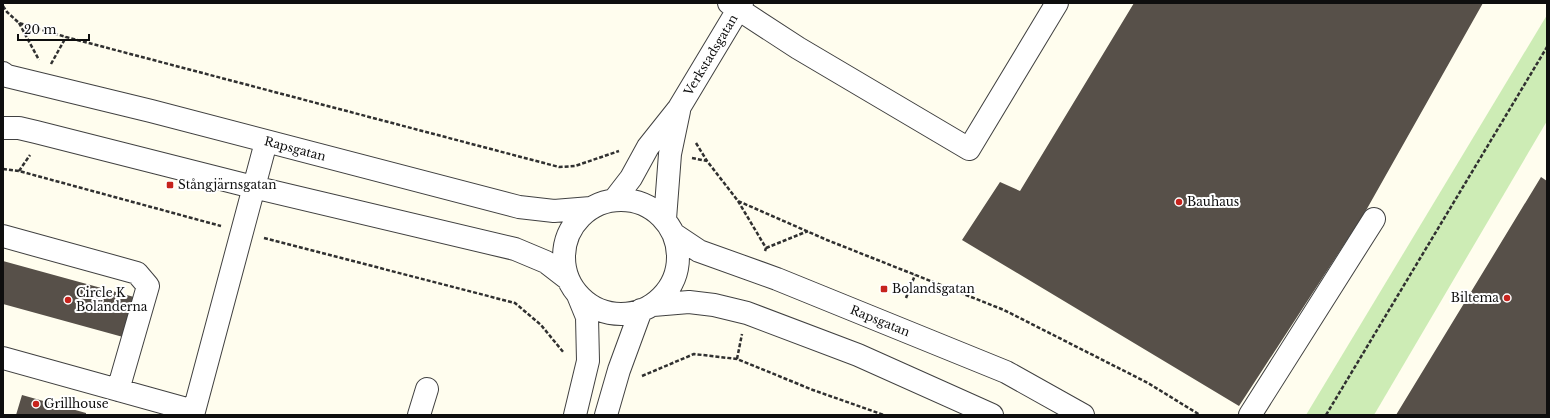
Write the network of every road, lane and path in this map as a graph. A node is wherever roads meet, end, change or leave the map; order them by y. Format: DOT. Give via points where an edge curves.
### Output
graph roads {
  1 [pos="1057,3"];
  2 [pos="736,5"];
  3 [pos="66,37"];
  4 [pos="1547,47"];
  5 [pos="48,70"];
  6 [pos="3,73"];
  7 [pos="679,108"];
  8 [pos="3,128"];
  9 [pos="266,142"];
  10 [pos="3,169"];
  11 [pos="253,187"];
  12 [pos="614,200"];
  13 [pos="591,208"];
  14 [pos="1374,219"];
  15 [pos="670,227"];
  16 [pos="808,231"];
  17 [pos="242,232"];
  18 [pos="3,236"];
  19 [pos="766,248"];
  20 [pos="915,275"];
  21 [pos="573,287"];
  22 [pos="906,298"];
  23 [pos="647,308"];
  24 [pos="3,358"];
  25 [pos="588,361"];
  26 [pos="619,370"];
  27 [pos="426,389"];
  28 [pos="118,390"];
  29 [pos="193,413"];
  30 [pos="419,415"];
  31 [pos="575,415"];
  32 [pos="606,415"];
  33 [pos="884,415"];
  34 [pos="992,415"];
  35 [pos="1083,415"];
  36 [pos="1250,415"];
  37 [pos="1326,415"];
  1 -- 2 [label="street" via="969,149 798,48"];
  2 -- 7 [label="street, Verkstadsgatan"];
  3 -- 5 [label="path"];
  4 -- 37 [label="path"];
  6 -- 9 [label="street, Rapsgatan"];
  7 -- 12 [label="street, Verkstadsgatan" via="648,147 631,178"];
  7 -- 15 [label="street, Verkstadsgatan" via="670,154"];
  8 -- 11 [label="street" via="36,132"];
  9 -- 11 [label="street"];
  9 -- 13 [label="street, Rapsgatan" via="519,207 554,211"];
  10 -- 17 [label="path" via="19,171"];
  11 -- 17 [label="street"];
  11 -- 21 [label="street" via="515,249 546,262"];
  12 -- 13 [label="street"];
  12 -- 15 [label="street" via="635,201 651,208"];
  13 -- 21 [label="street" via="577,221 566,242 564,254"];
  14 -- 36 [label="street"];
  15 -- 23 [label="street" via="679,260 672,285"];
  15 -- 35 [label="street, Rapsgatan" via="699,251 778,279 1006,372"];
  16 -- 19 [label="path"];
  17 -- 25 [label="path" via="515,303 541,325 569,358"];
  17 -- 29 [label="street"];
  18 -- 28 [label="street" via="137,272 148,286"];
  20 -- 22 [label="path"];
  21 -- 23 [label="street" via="597,309 616,314 634,313"];
  21 -- 25 [label="street" via="587,317"];
  23 -- 26 [label="street"];
  23 -- 34 [label="street" via="689,302 747,312 858,355"];
  24 -- 28 [label="street"];
  25 -- 31 [label="street"];
  26 -- 32 [label="street"];
  26 -- 33 [label="path" via="640,376 694,354 737,359"];
  27 -- 30 [label="street"];
  28 -- 29 [label="street"];
}
